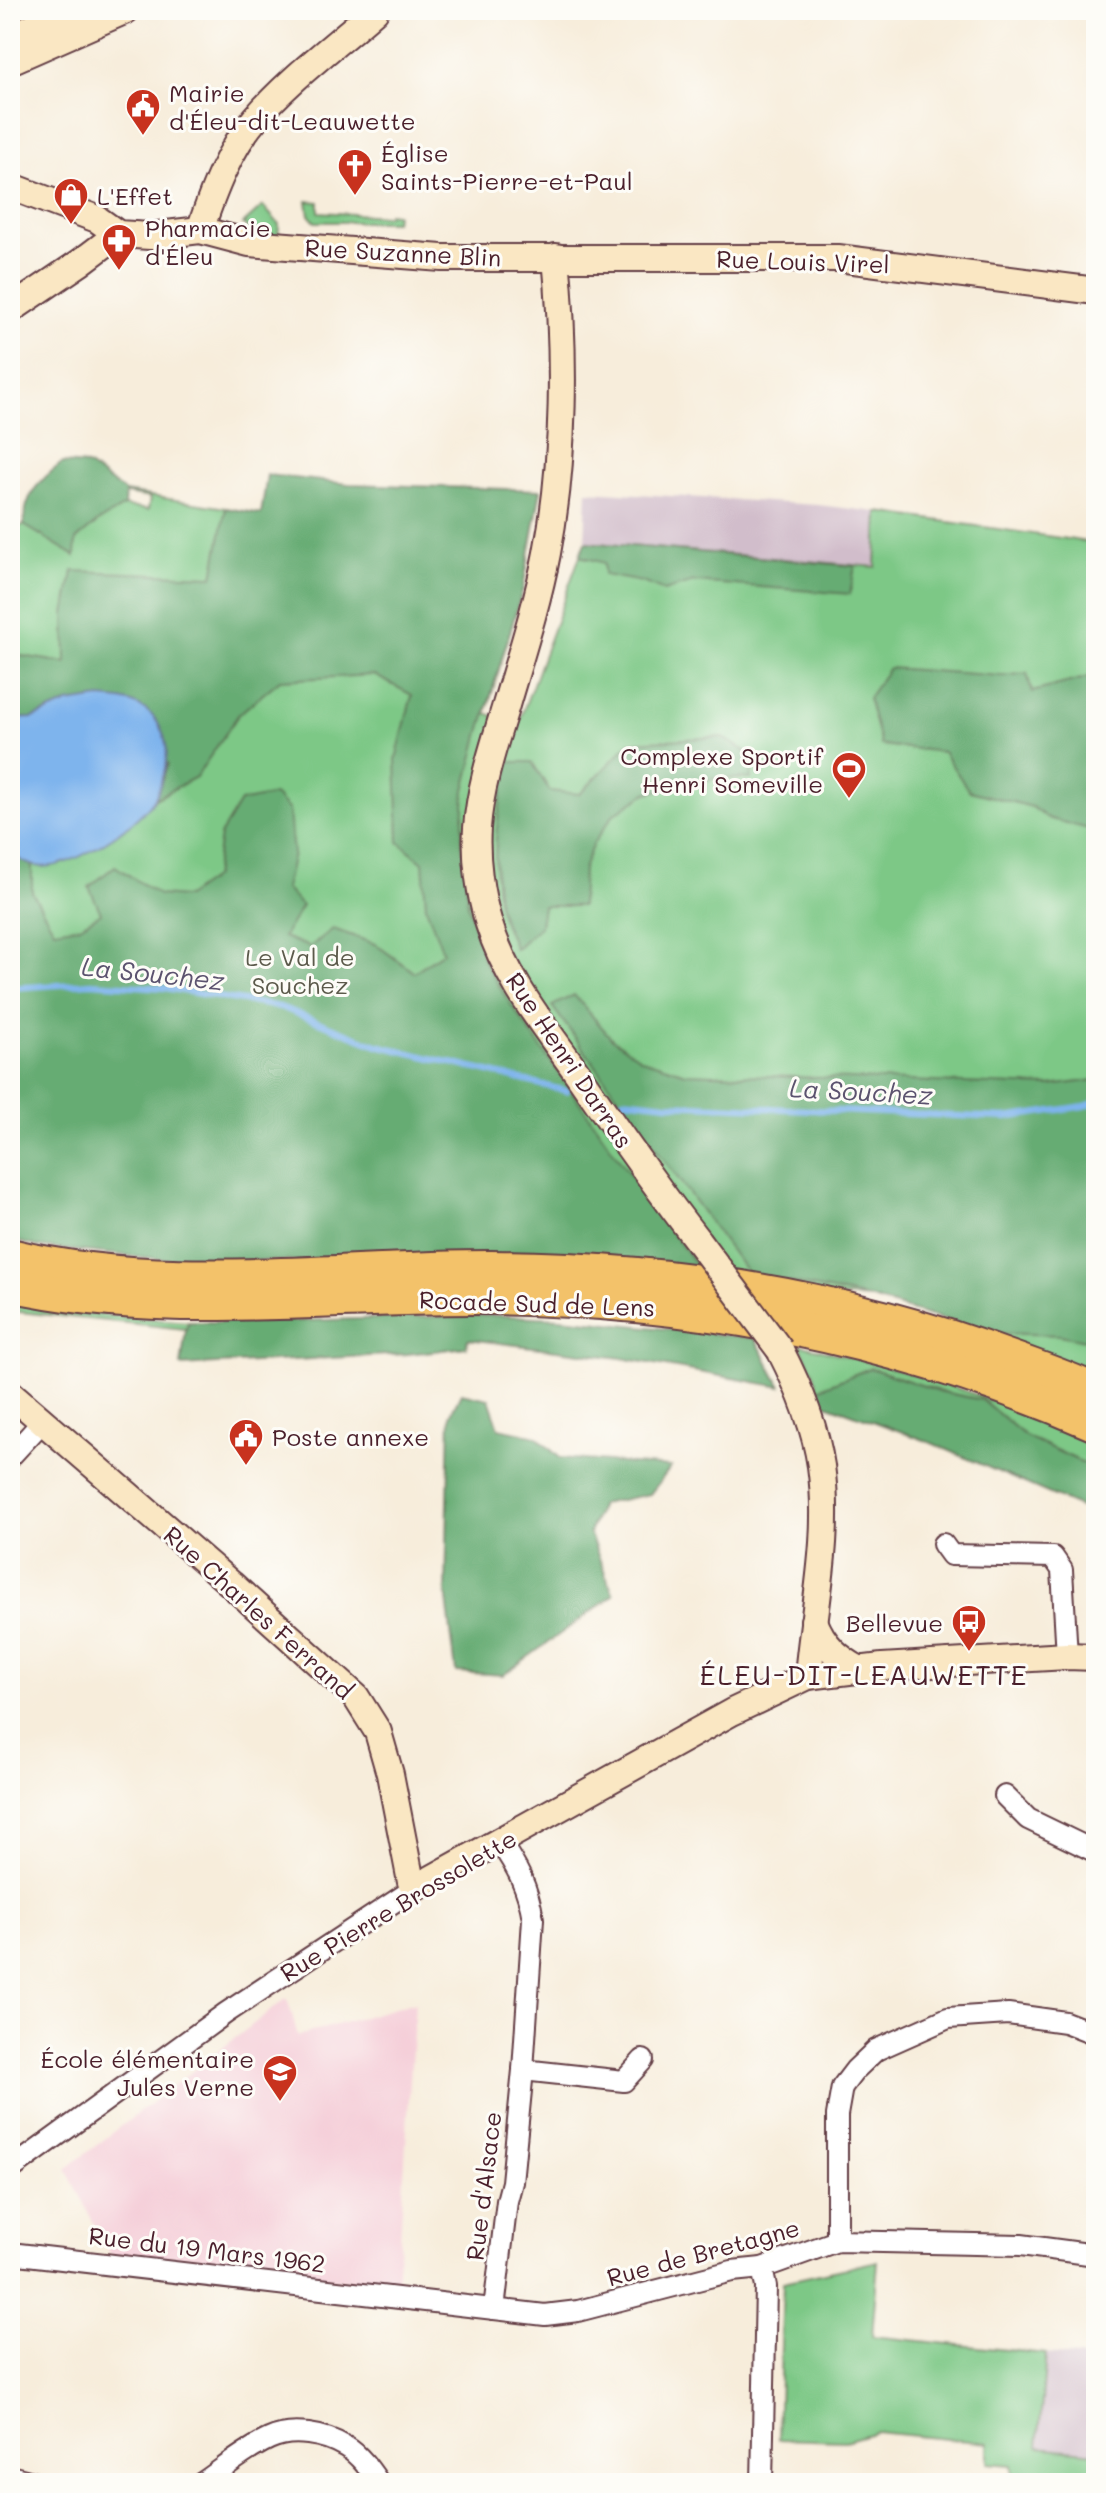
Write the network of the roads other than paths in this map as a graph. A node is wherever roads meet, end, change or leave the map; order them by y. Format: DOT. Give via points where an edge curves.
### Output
graph roads {
  1 [pos="70,10"];
  2 [pos="126,10"];
  3 [pos="375,10"];
  4 [pos="10,37"];
  5 [pos="10,61"];
  6 [pos="10,186"];
  7 [pos="200,230"];
  8 [pos="128,235"];
  9 [pos="556,257"];
  10 [pos="1096,291"];
  11 [pos="10,310"];
  12 [pos="10,1256"];
  13 [pos="10,1284"];
  14 [pos="1096,1392"];
  15 [pos="10,1393"];
  16 [pos="43,1421"];
  17 [pos="1096,1424"];
  18 [pos="10,1457"];
  19 [pos="943,1544"];
  20 [pos="814,1621"];
  21 [pos="1067,1656"];
  22 [pos="1096,1657"];
  23 [pos="860,1670"];
  24 [pos="808,1676"];
  25 [pos="1005,1796"];
  26 [pos="499,1841"];
  27 [pos="1096,1852"];
  28 [pos="415,1888"];
  29 [pos="1096,2034"];
  30 [pos="643,2060"];
  31 [pos="523,2070"];
  32 [pos="10,2170"];
  33 [pos="837,2241"];
  34 [pos="10,2253"];
  35 [pos="1096,2255"];
  36 [pos="762,2268"];
  37 [pos="398,2297"];
  38 [pos="494,2309"];
  39 [pos="10,2476"];
  40 [pos="37,2483"];
  41 [pos="202,2483"];
  42 [pos="379,2483"];
  43 [pos="762,2483"];
  1 -- 4 [label="street"];
  2 -- 5 [label="street"];
  3 -- 7 [label="street" via="253,121 225,169"];
  6 -- 8 [label="street"];
  7 -- 8 [label="street"];
  7 -- 9 [label="street, Rue Suzanne Blin" via="249,243 442,258"];
  8 -- 11 [label="street"];
  9 -- 10 [label="street, Rue Louis Virel" via="838,258"];
  9 -- 20 [label="street, Rue Henri Darras, bridge" via="561,425 555,492 535,609 483,789 477,829 488,922 524,996 661,1193 780,1350 821,1466 822,1554"];
  12 -- 14 [label="highway, Rocade Sud de Lens" via="209,1278 490,1268 712,1284 870,1313 957,1338"];
  13 -- 17 [label="highway, Rocade Sud de Lens" via="92,1299 210,1304 484,1297 677,1309 880,1347 1043,1400"];
  15 -- 16 [label="street, Rue Charles Ferrand"];
  16 -- 18 [label="street"];
  16 -- 28 [label="street, Rue Charles Ferrand" via="356,1697 378,1732"];
  19 -- 21 [label="street" via="951,1555 1053,1557 1062,1570"];
  20 -- 23 [label="street" via="830,1649"];
  20 -- 24 [label="street, Rue Henri Darras"];
  21 -- 22 [label="street, Rue Pierre Brossolette"];
  21 -- 23 [label="street, Rue Pierre Brossolette"];
  23 -- 24 [label="street, Rue Pierre Brossolette"];
  24 -- 26 [label="street, Rue Pierre Brossolette" via="732,1712"];
  25 -- 27 [label="street" via="1028,1819"];
  26 -- 28 [label="street, Rue Pierre Brossolette"];
  26 -- 31 [label="street, Rue d'Alsace" via="529,1894 533,1919"];
  28 -- 32 [label="street, Rue Pierre Brossolette" via="226,2013"];
  29 -- 33 [label="street" via="1065,2022 1008,2014 948,2018 876,2050 842,2087 837,2115"];
  30 -- 31 [label="street" via="624,2081"];
  31 -- 38 [label="street, Rue d'Alsace"];
  33 -- 35 [label="street, Rue de Bretagne" via="1021,2245"];
  33 -- 36 [label="street, Rue de Bretagne"];
  34 -- 37 [label="street, Rue du 19 Mars 1962"];
  36 -- 38 [label="street, Rue de Bretagne" via="578,2311 545,2315"];
  36 -- 43 [label="street"];
  37 -- 38 [label="street, Rue de Bretagne"];
  39 -- 40 [label="street"];
  41 -- 42 [label="street" via="270,2438 295,2433 347,2447"];
}
